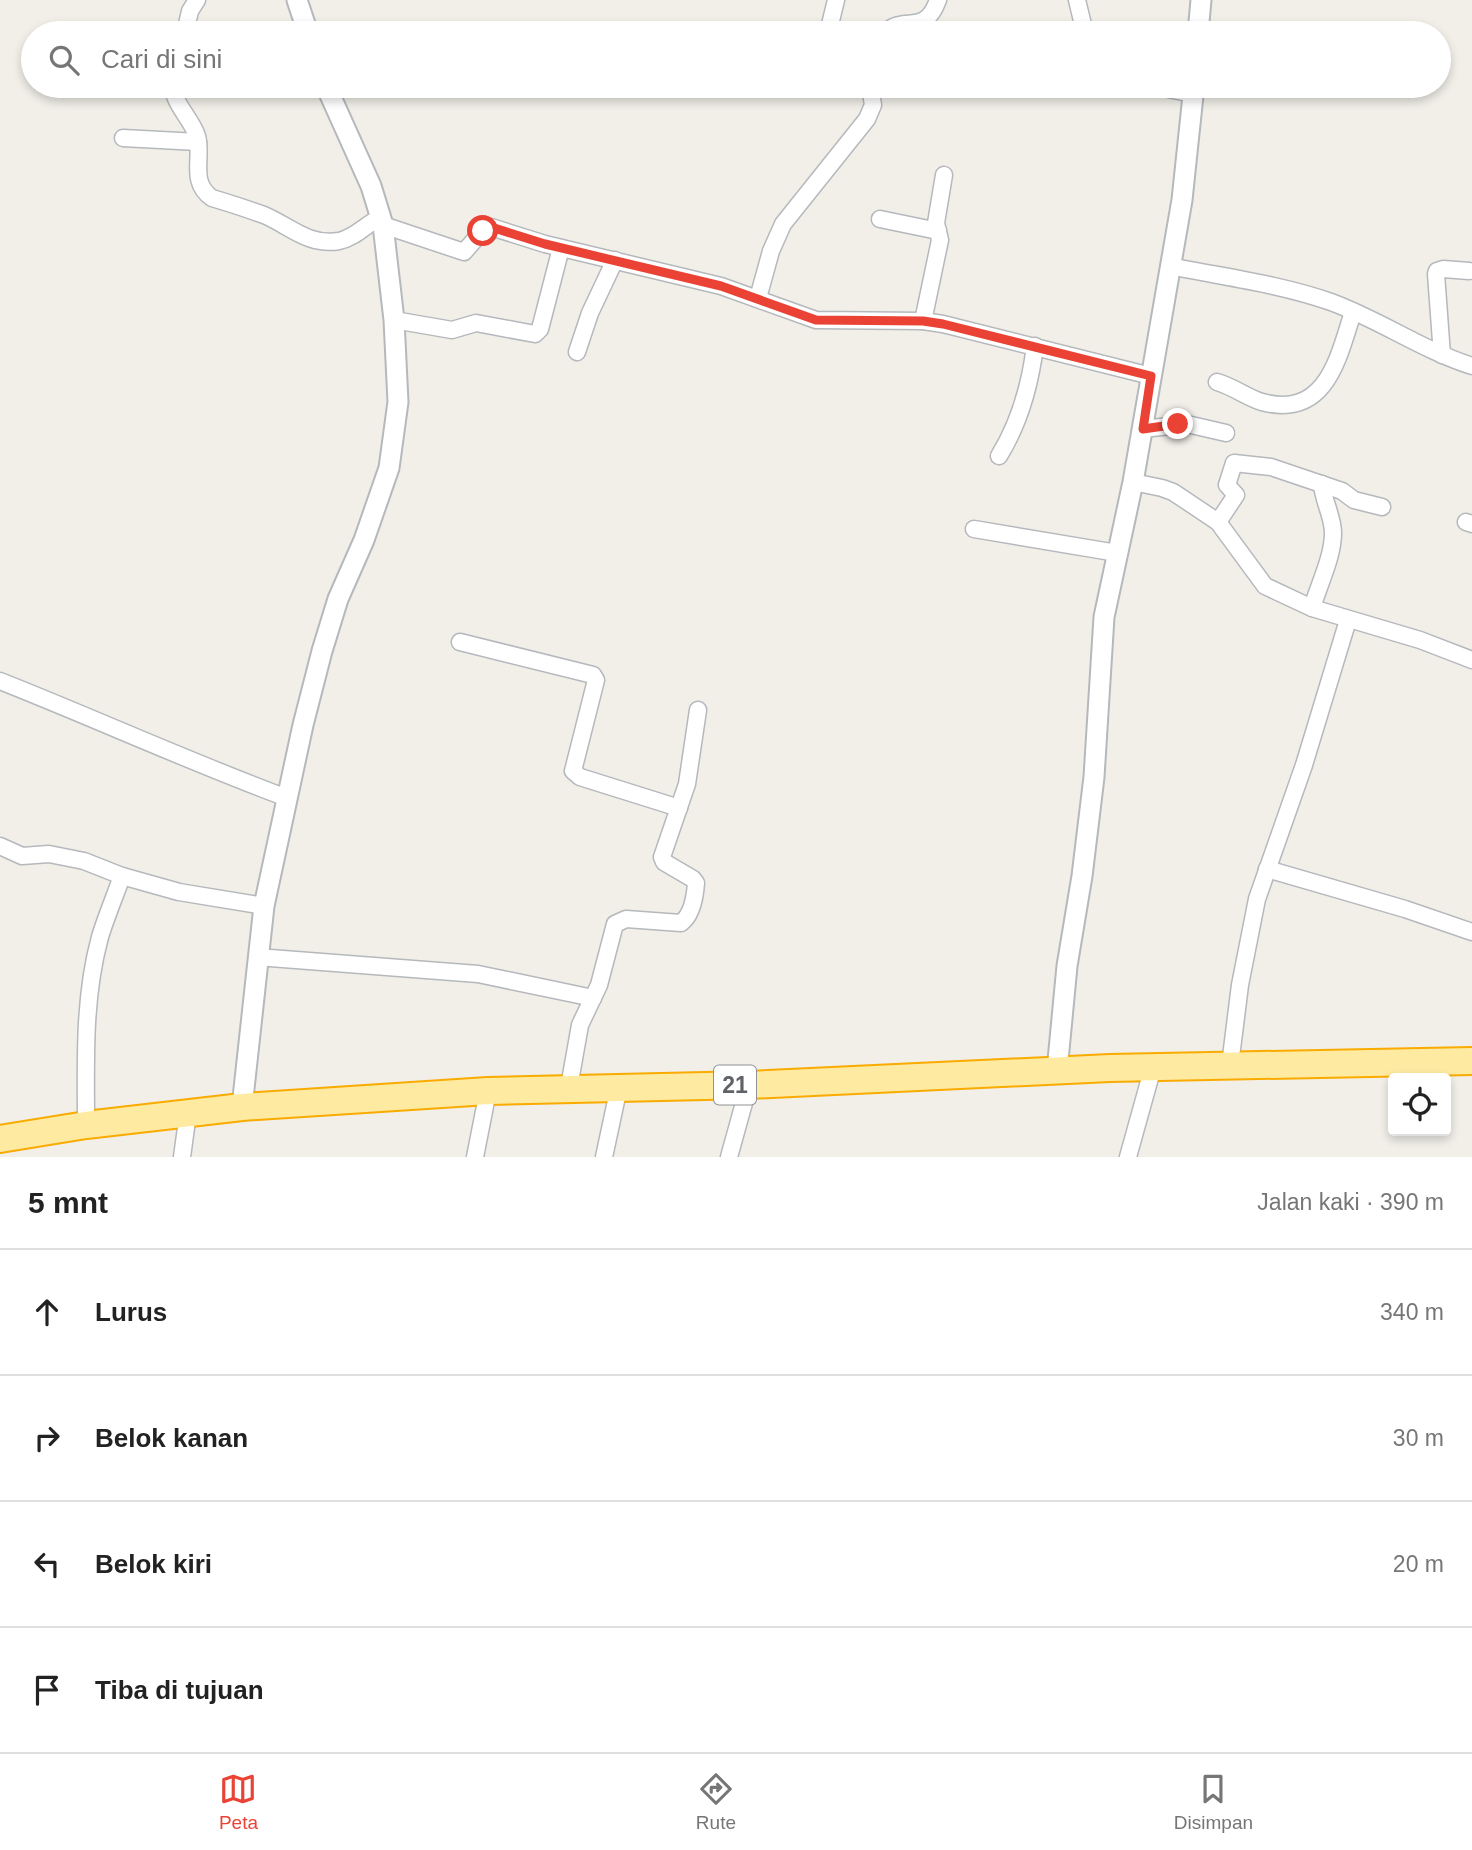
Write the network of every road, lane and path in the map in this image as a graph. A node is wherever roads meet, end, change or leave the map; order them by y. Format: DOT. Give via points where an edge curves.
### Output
graph roads {
  1 [pos="197,0"];
  2 [pos="297,0"];
  3 [pos="836,0"];
  4 [pos="938,0"];
  5 [pos="1077,0"];
  6 [pos="1201,0"];
  7 [pos="188,21"];
  8 [pos="304,21"];
  9 [pos="831,21"];
  10 [pos="925,21"];
  11 [pos="1082,21"];
  12 [pos="1199,21"];
  13 [pos="176,98"];
  14 [pos="332,98"];
  15 [pos="872,98"];
  16 [pos="1192,98"];
  17 [pos="123,138"];
  18 [pos="198,142"];
  19 [pos="944,175"];
  20 [pos="880,219"];
  21 [pos="382,221"];
  22 [pos="938,231"];
  23 [pos="561,248"];
  24 [pos="615,260"];
  25 [pos="1170,266"];
  26 [pos="1469,271"];
  27 [pos="755,297"];
  28 [pos="1353,312"];
  29 [pos="394,320"];
  30 [pos="923,321"];
  31 [pos="1035,346"];
  32 [pos="577,352"];
  33 [pos="1442,355"];
  34 [pos="1472,366"];
  35 [pos="1151,376"];
  36 [pos="1217,382"];
  37 [pos="1143,429"];
  38 [pos="1226,433"];
  39 [pos="999,456"];
  40 [pos="1133,482"];
  41 [pos="1322,484"];
  42 [pos="1382,507"];
  43 [pos="1218,522"];
  44 [pos="974,529"];
  45 [pos="1117,553"];
  46 [pos="1312,608"];
  47 [pos="1348,620"];
  48 [pos="460,642"];
  49 [pos="1472,660"];
  50 [pos="0,681"];
  51 [pos="698,710"];
  52 [pos="287,798"];
  53 [pos="679,808"];
  54 [pos="0,846"];
  55 [pos="1267,869"];
  56 [pos="122,876"];
  57 [pos="264,906"];
  58 [pos="1472,932"];
  59 [pos="257,957"];
  60 [pos="593,998"];
  61 [pos="1472,1060"];
  62 [pos="1230,1065"];
  63 [pos="1153,1067"];
  64 [pos="1056,1070"];
  65 [pos="749,1085"];
  66 [pos="569,1087"];
  67 [pos="619,1087"];
  68 [pos="488,1091"];
  69 [pos="242,1107"];
  70 [pos="188,1112"];
  71 [pos="86,1125"];
  72 [pos="0,1139"];
  73 [pos="182,1157"];
  74 [pos="475,1157"];
  75 [pos="604,1157"];
  76 [pos="729,1157"];
  77 [pos="1128,1157"];
  1 -- 7 [label="street"];
  2 -- 8 [label="street"];
  3 -- 9 [label="street"];
  4 -- 10 [label="street"];
  5 -- 11 [label="street"];
  6 -- 12 [label="street"];
  13 -- 18 [label="street"];
  14 -- 21 [label="street"];
  15 -- 27 [label="street" via="867,119 783,224"];
  16 -- 25 [label="street"];
  17 -- 18 [label="street"];
  18 -- 21 [label="street" via="198,177 204,193 212,198 266,216 312,239 341,241 353,237 364,225"];
  19 -- 22 [label="street"];
  20 -- 22 [label="street"];
  21 -- 23 [label="street" via="460,251 467,251 488,226"];
  21 -- 29 [label="street"];
  22 -- 30 [label="street"];
  23 -- 24 [label="street"];
  23 -- 29 [label="street" via="536,334 475,323 452,330"];
  24 -- 27 [label="street"];
  24 -- 32 [label="street"];
  25 -- 28 [label="street" via="1291,290"];
  25 -- 35 [label="street"];
  26 -- 33 [label="street" via="1443,269 1436,274"];
  27 -- 30 [label="street" via="816,320"];
  28 -- 33 [label="street"];
  28 -- 36 [label="street" via="1328,377 1312,398 1275,404"];
  29 -- 52 [label="street" via="398,402 389,468 338,599"];
  30 -- 31 [label="street"];
  31 -- 35 [label="street"];
  31 -- 39 [label="street" via="1022,410"];
  33 -- 34 [label="street"];
  35 -- 37 [label="street"];
  37 -- 38 [label="street" via="1187,424"];
  37 -- 40 [label="street"];
  40 -- 43 [label="street" via="1173,492"];
  40 -- 45 [label="street"];
  41 -- 42 [label="street"];
  41 -- 43 [label="street" via="1271,467 1234,463 1227,485 1236,495"];
  41 -- 46 [label="street" via="1332,540"];
  43 -- 46 [label="street" via="1265,586"];
  44 -- 45 [label="street"];
  45 -- 64 [label="street" via="1104,617 1094,777"];
  46 -- 47 [label="street"];
  47 -- 49 [label="street"];
  47 -- 55 [label="street"];
  48 -- 53 [label="street" via="593,675 593,700 573,771"];
  50 -- 52 [label="street"];
  51 -- 53 [label="street"];
  52 -- 57 [label="street"];
  53 -- 60 [label="street" via="662,857 694,879 692,906 681,923 626,919 615,924"];
  54 -- 56 [label="street" via="22,856 49,854 84,861"];
  55 -- 58 [label="street"];
  55 -- 62 [label="street" via="1244,961"];
  56 -- 57 [label="street" via="179,892"];
  56 -- 71 [label="street" via="100,937 91,985"];
  57 -- 59 [label="street"];
  59 -- 60 [label="street" via="478,974"];
  59 -- 69 [label="street"];
  60 -- 66 [label="street" via="580,1025"];
  61 -- 62 [label="highway, 21"];
  62 -- 63 [label="highway, 21"];
  63 -- 64 [label="highway, 21"];
  63 -- 77 [label="street"];
  64 -- 65 [label="highway, 21"];
  65 -- 67 [label="highway, 21"];
  65 -- 76 [label="street"];
  66 -- 67 [label="highway, 21"];
  66 -- 68 [label="highway, 21"];
  67 -- 75 [label="street"];
  68 -- 69 [label="highway, 21"];
  68 -- 74 [label="street"];
  69 -- 70 [label="highway, 21"];
  70 -- 71 [label="highway, 21"];
  70 -- 73 [label="street"];
  71 -- 72 [label="highway, 21"];
}
